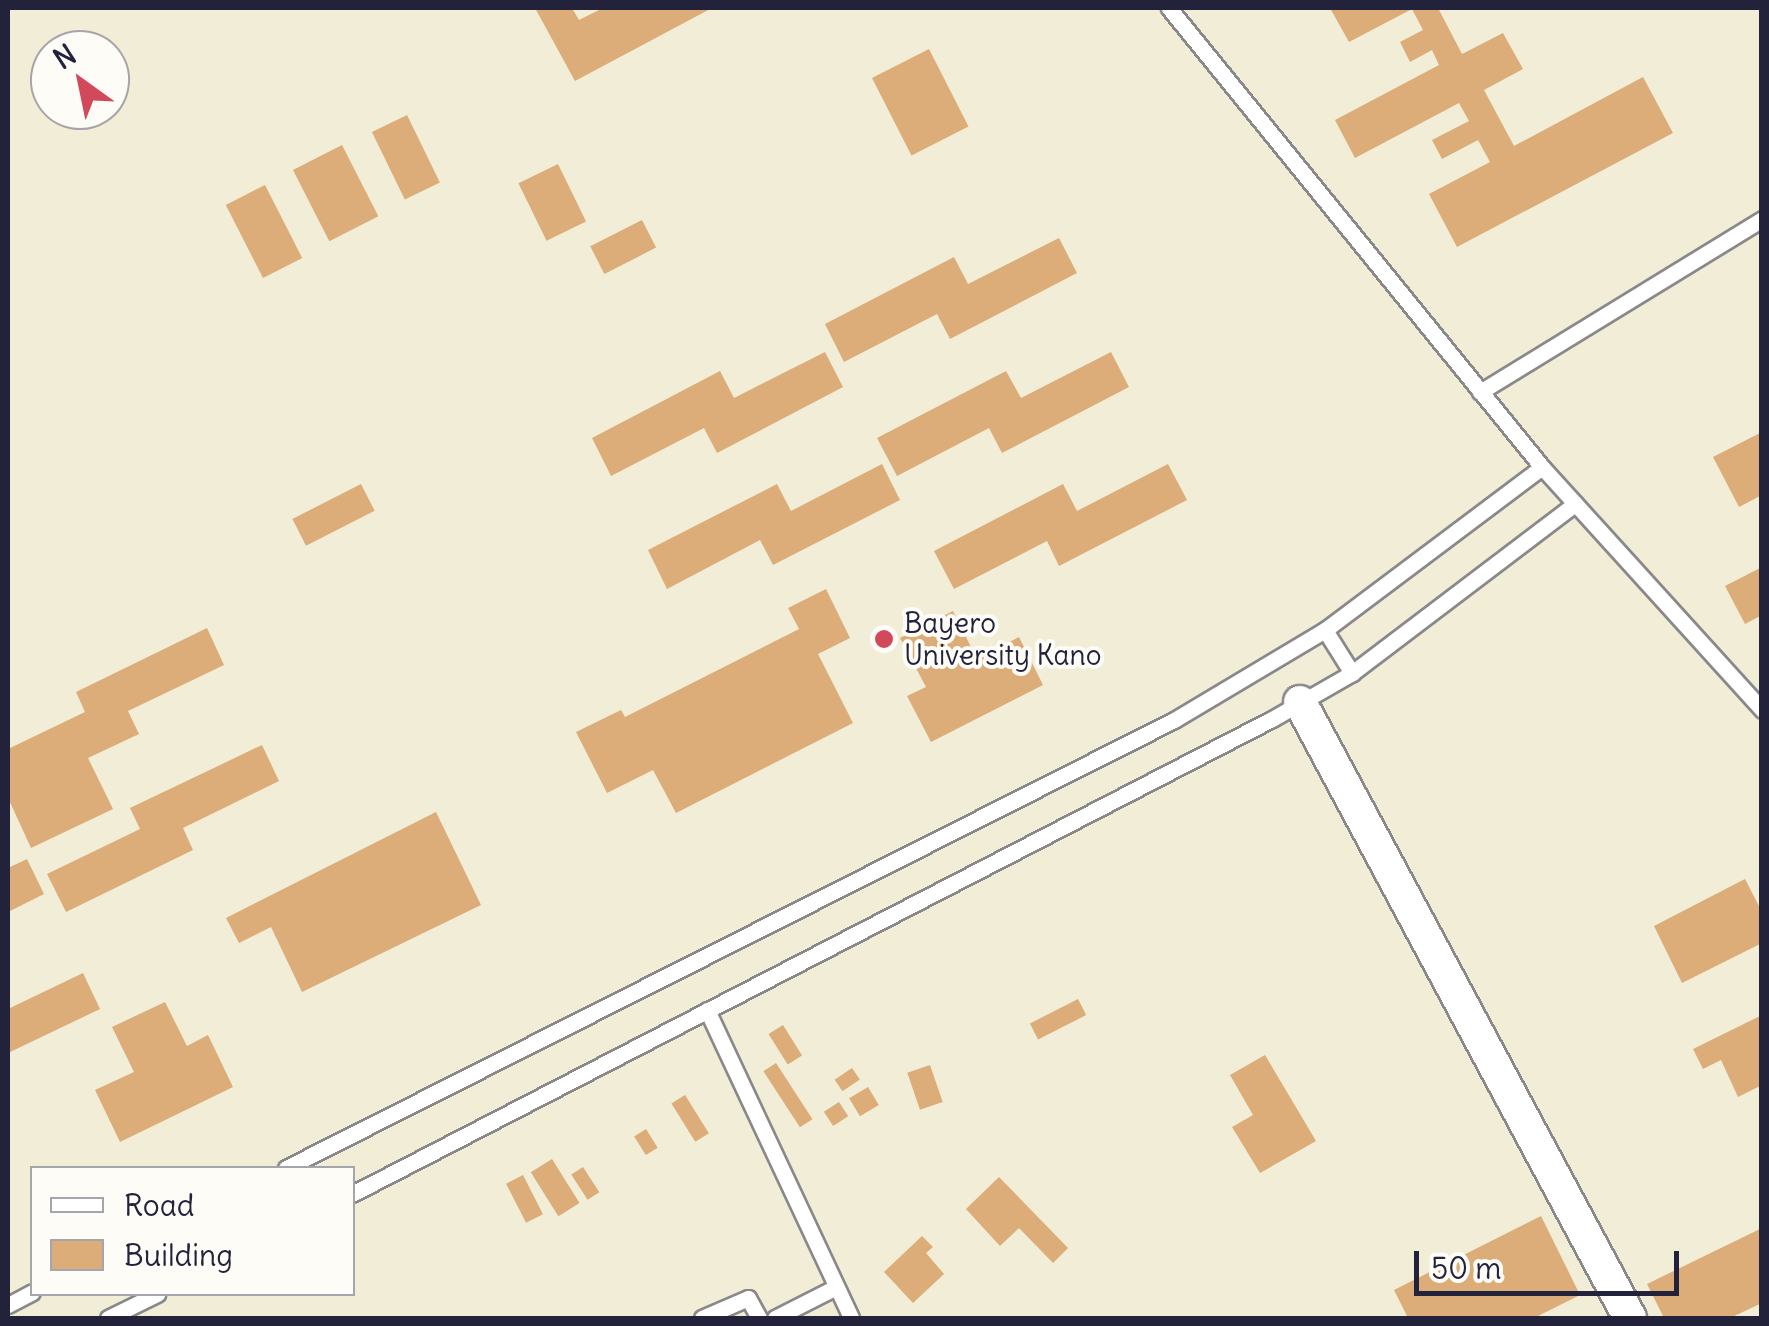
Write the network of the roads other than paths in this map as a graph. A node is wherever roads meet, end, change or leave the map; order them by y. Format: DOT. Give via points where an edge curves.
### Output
graph roads {
  1 [pos="1169,8"];
  2 [pos="1762,218"];
  3 [pos="1480,392"];
  4 [pos="1542,467"];
  5 [pos="1575,504"];
  6 [pos="1325,630"];
  7 [pos="1352,673"];
  8 [pos="1300,702"];
  9 [pos="1762,710"];
  10 [pos="707,1010"];
  11 [pos="294,1166"];
  12 [pos="355,1192"];
  13 [pos="836,1287"];
  14 [pos="30,1293"];
  15 [pos="152,1296"];
  16 [pos="8,1305"];
  17 [pos="108,1318"];
  18 [pos="702,1318"];
  19 [pos="759,1318"];
  20 [pos="774,1318"];
  21 [pos="851,1318"];
  22 [pos="1630,1318"];
  1 -- 3 [label="lane"];
  2 -- 3 [label="lane"];
  3 -- 4 [label="lane"];
  4 -- 5 [label="lane"];
  4 -- 6 [label="lane"];
  5 -- 7 [label="lane"];
  5 -- 9 [label="lane"];
  6 -- 7 [label="lane"];
  6 -- 11 [label="lane" via="1174,720"];
  7 -- 8 [label="lane"];
  8 -- 10 [label="lane"];
  8 -- 22 [label="street"];
  10 -- 12 [label="lane"];
  10 -- 13 [label="lane"];
  13 -- 20 [label="lane"];
  13 -- 21 [label="lane"];
  14 -- 16 [label="lane"];
  15 -- 17 [label="lane"];
  18 -- 19 [label="lane" via="748,1298"];
}
